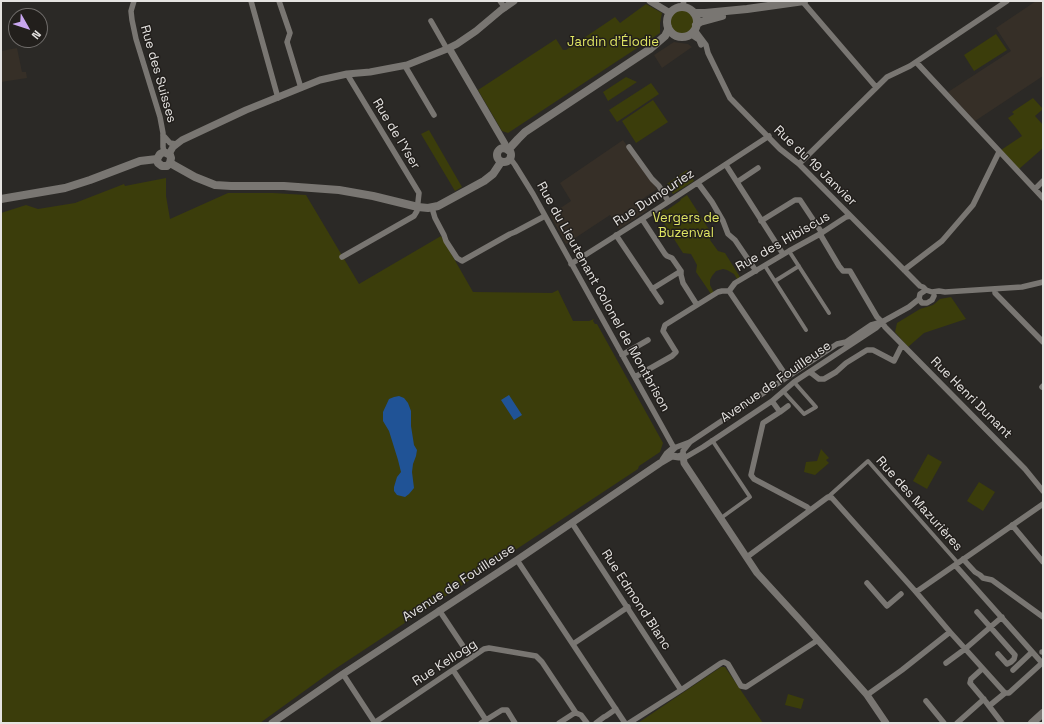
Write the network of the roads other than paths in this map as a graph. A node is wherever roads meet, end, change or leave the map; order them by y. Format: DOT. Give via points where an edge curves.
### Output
graph roads {
  1 [pos="134,1"];
  2 [pos="251,1"];
  3 [pos="279,1"];
  4 [pos="500,1"];
  5 [pos="514,1"];
  6 [pos="650,1"];
  7 [pos="803,1"];
  8 [pos="1007,1"];
  9 [pos="683,4"];
  10 [pos="505,8"];
  11 [pos="747,9"];
  12 [pos="670,13"];
  13 [pos="694,13"];
  14 [pos="431,21"];
  15 [pos="668,27"];
  16 [pos="694,29"];
  17 [pos="678,36"];
  18 [pos="448,48"];
  19 [pos="650,49"];
  20 [pos="916,62"];
  21 [pos="405,66"];
  22 [pos="347,74"];
  23 [pos="876,87"];
  24 [pos="301,88"];
  25 [pos="278,98"];
  26 [pos="434,115"];
  27 [pos="163,135"];
  28 [pos="769,136"];
  29 [pos="176,144"];
  30 [pos="629,147"];
  31 [pos="508,152"];
  32 [pos="999,152"];
  33 [pos="166,153"];
  34 [pos="157,159"];
  35 [pos="501,162"];
  36 [pos="170,163"];
  37 [pos="798,164"];
  38 [pos="726,165"];
  39 [pos="758,168"];
  40 [pos="1043,181"];
  41 [pos="737,182"];
  42 [pos="698,183"];
  43 [pos="1035,189"];
  44 [pos="1043,198"];
  45 [pos="1,199"];
  46 [pos="668,202"];
  47 [pos="418,207"];
  48 [pos="432,208"];
  49 [pos="545,216"];
  50 [pos="850,216"];
  51 [pos="642,219"];
  52 [pos="761,221"];
  53 [pos="821,234"];
  54 [pos="616,235"];
  55 [pos="786,253"];
  56 [pos="342,257"];
  57 [pos="571,264"];
  58 [pos="765,266"];
  59 [pos="799,266"];
  60 [pos="904,270"];
  61 [pos="680,271"];
  62 [pos="756,271"];
  63 [pos="775,281"];
  64 [pos="1043,282"];
  65 [pos="652,289"];
  66 [pos="995,289"];
  67 [pos="729,291"];
  68 [pos="929,293"];
  69 [pos="920,301"];
  70 [pos="661,302"];
  71 [pos="697,305"];
  72 [pos="829,313"];
  73 [pos="882,322"];
  74 [pos="806,330"];
  75 [pos="648,340"];
  76 [pos="1043,342"];
  77 [pos="902,345"];
  78 [pos="622,355"];
  79 [pos="810,372"];
  80 [pos="787,377"];
  81 [pos="635,378"];
  82 [pos="794,382"];
  83 [pos="783,391"];
  84 [pos="772,401"];
  85 [pos="788,406"];
  86 [pos="780,412"];
  87 [pos="712,440"];
  88 [pos="690,442"];
  89 [pos="674,448"];
  90 [pos="683,455"];
  91 [pos="672,456"];
  92 [pos="660,463"];
  93 [pos="1043,491"];
  94 [pos="828,497"];
  95 [pos="1043,504"];
  96 [pos="810,510"];
  97 [pos="721,518"];
  98 [pos="572,523"];
  99 [pos="1012,525"];
  100 [pos="747,557"];
  101 [pos="964,559"];
  102 [pos="517,560"];
  103 [pos="1043,562"];
  104 [pos="957,564"];
  105 [pos="867,583"];
  106 [pos="916,592"];
  107 [pos="902,594"];
  108 [pos="628,607"];
  109 [pos="439,610"];
  110 [pos="977,612"];
  111 [pos="1002,617"];
  112 [pos="1043,617"];
  113 [pos="990,627"];
  114 [pos="950,632"];
  115 [pos="818,640"];
  116 [pos="573,644"];
  117 [pos="965,649"];
  118 [pos="1032,652"];
  119 [pos="998,654"];
  120 [pos="471,658"];
  121 [pos="946,663"];
  122 [pos="982,668"];
  123 [pos="453,670"];
  124 [pos="1013,670"];
  125 [pos="343,674"];
  126 [pos="681,690"];
  127 [pos="1005,693"];
  128 [pos="867,695"];
  129 [pos="926,700"];
  130 [pos="984,700"];
  131 [pos="989,706"];
  132 [pos="616,709"];
  133 [pos="576,713"];
  134 [pos="1043,713"];
  135 [pos="484,721"];
  136 [pos="272,723"];
  137 [pos="375,723"];
  138 [pos="515,723"];
  139 [pos="559,723"];
  140 [pos="587,723"];
  141 [pos="596,723"];
  142 [pos="625,723"];
  143 [pos="629,723"];
  144 [pos="886,723"];
  145 [pos="944,723"];
  146 [pos="957,723"];
  147 [pos="1002,723"];
  148 [pos="1005,723"];
  149 [pos="1032,723"];
  1 -- 27 [label="street, Rue des Suisses" via="131,12 133,28"];
  2 -- 25 [label="street"];
  3 -- 24 [label="street" via="290,33 287,42"];
  4 -- 10 [label="street"];
  5 -- 10 [label="street"];
  6 -- 12 [label="street"];
  7 -- 11 [label="main road"];
  7 -- 23 [label="street"];
  8 -- 20 [label="street"];
  9 -- 12 [label="main road"];
  9 -- 13 [label="main road"];
  10 -- 18 [label="street" via="476,31"];
  11 -- 13 [label="main road"];
  11 -- 16 [label="main road" via="699,22"];
  12 -- 15 [label="main road"];
  13 -- 16 [label="main road"];
  14 -- 18 [label="street"];
  15 -- 17 [label="main road"];
  15 -- 19 [label="main road" via="665,36"];
  16 -- 17 [label="main road" via="684,36"];
  16 -- 28 [label="street, Rue du 19 Janvier" via="693,36 708,52 730,98"];
  17 -- 19 [label="main road"];
  18 -- 21 [label="street"];
  18 -- 31 [label="street, Rue du Lieutenant Colonel de Montbrison"];
  19 -- 31 [label="main road" via="525,132"];
  20 -- 23 [label="street" via="887,77"];
  20 -- 32 [label="street"];
  21 -- 22 [label="street"];
  21 -- 26 [label="street"];
  22 -- 24 [label="street" via="320,80"];
  22 -- 47 [label="street, Rue de l'Yser" via="420,193"];
  23 -- 37 [label="street"];
  24 -- 25 [label="street"];
  25 -- 29 [label="street" via="246,110"];
  27 -- 29 [label="street" via="170,143"];
  27 -- 33 [label="street, Rue des Suisses"];
  28 -- 37 [label="street, Rue du 19 Janvier"];
  28 -- 38 [label="street, Rue Dumouriez"];
  29 -- 33 [label="street"];
  30 -- 46 [label="street" via="660,186"];
  31 -- 35 [label="main road" via="506,162"];
  31 -- 35 [label="main road" via="500,149 497,153"];
  31 -- 49 [label="street, Rue du Lieutenant Colonel de Montbrison"];
  32 -- 43 [label="street"];
  32 -- 60 [label="street" via="973,205 942,241"];
  33 -- 34 [label="main road" via="160,154"];
  33 -- 36 [label="main road" via="171,158"];
  34 -- 36 [label="main road" via="162,166"];
  34 -- 45 [label="main road" via="140,161 65,188"];
  35 -- 48 [label="main road" via="488,178"];
  36 -- 47 [label="main road" via="215,185 340,190"];
  37 -- 50 [label="street, Rue du 19 Janvier"];
  38 -- 41 [label="street"];
  38 -- 42 [label="street, Rue Dumouriez"];
  39 -- 41 [label="street"];
  40 -- 43 [label="street"];
  41 -- 52 [label="street"];
  42 -- 46 [label="street, Rue Dumouriez"];
  42 -- 62 [label="street" via="720,215 728,234"];
  43 -- 44 [label="street"];
  46 -- 51 [label="street, Rue Dumouriez"];
  47 -- 48 [label="main road"];
  47 -- 56 [label="street" via="414,216"];
  48 -- 49 [label="street" via="446,241 457,258 462,261"];
  49 -- 57 [label="street, Rue du Lieutenant Colonel de Montbrison"];
  50 -- 53 [label="street, Rue des Hibiscus"];
  50 -- 60 [label="street, Rue du 19 Janvier"];
  51 -- 54 [label="street, Rue Dumouriez"];
  51 -- 61 [label="street" via="665,254 672,258"];
  52 -- 53 [label="street" via="795,200 800,200"];
  52 -- 55 [label="street"];
  53 -- 55 [label="street, Rue des Hibiscus"];
  53 -- 73 [label="street, Rue Henri Dunant" via="839,266 843,271 850,271"];
  54 -- 57 [label="street, Rue Dumouriez"];
  54 -- 65 [label="street"];
  55 -- 58 [label="street, Rue des Hibiscus"];
  55 -- 59 [label="street"];
  57 -- 78 [label="street, Rue du Lieutenant Colonel de Montbrison"];
  58 -- 62 [label="street, Rue des Hibiscus"];
  58 -- 63 [label="street"];
  59 -- 63 [label="street"];
  59 -- 72 [label="street"];
  60 -- 68 [label="street, Rue du 19 Janvier"];
  61 -- 65 [label="street"];
  61 -- 71 [label="street" via="683,283"];
  62 -- 67 [label="street, Rue des Hibiscus" via="735,283"];
  63 -- 74 [label="street"];
  64 -- 66 [label="street"];
  65 -- 70 [label="street"];
  66 -- 68 [label="street"];
  66 -- 76 [label="street"];
  67 -- 71 [label="street" via="718,292"];
  67 -- 80 [label="street"];
  68 -- 69 [label="street" via="920,294"];
  68 -- 69 [label="street, Avenue de Fouilleuse" via="932,300"];
  69 -- 73 [label="street, Avenue de Fouilleuse" via="917,305"];
  71 -- 81 [label="street" via="665,325 663,331 676,352"];
  73 -- 77 [label="street, Rue Henri Dunant"];
  73 -- 79 [label="street, Avenue de Fouilleuse"];
  73 -- 80 [label="street, Avenue de Fouilleuse" via="846,342 837,344"];
  75 -- 78 [label="street"];
  77 -- 79 [label="street" via="894,361 873,350 867,350 824,379 819,379"];
  77 -- 93 [label="street, Rue Henri Dunant" via="1025,469"];
  78 -- 81 [label="street, Rue du Lieutenant Colonel de Montbrison"];
  79 -- 82 [label="street, Avenue de Fouilleuse"];
  80 -- 88 [label="street, Avenue de Fouilleuse"];
  81 -- 89 [label="street, Rue du Lieutenant Colonel de Montbrison"];
  82 -- 83 [label="street, Avenue de Fouilleuse"];
  82 -- 83 [label="street" via="816,407 804,414"];
  83 -- 84 [label="street, Avenue de Fouilleuse"];
  84 -- 86 [label="street"];
  84 -- 87 [label="street, Avenue de Fouilleuse"];
  85 -- 86 [label="street"];
  86 -- 96 [label="street" via="763,424 751,475"];
  87 -- 90 [label="street, Avenue de Fouilleuse" via="686,457"];
  87 -- 97 [label="street" via="750,498"];
  88 -- 89 [label="street, Avenue de Fouilleuse"];
  88 -- 90 [label="street, Avenue de Fouilleuse"];
  89 -- 90 [label="street"];
  89 -- 91 [label="street"];
  89 -- 92 [label="street, Avenue de Fouilleuse"];
  90 -- 91 [label="street, Avenue de Fouilleuse"];
  90 -- 97 [label="street" via="684,463"];
  91 -- 92 [label="street, Avenue de Fouilleuse"];
  92 -- 98 [label="street, Avenue de Fouilleuse"];
  94 -- 96 [label="street, Rue des Mazurières"];
  94 -- 104 [label="street, Rue des Mazurières" via="868,461"];
  94 -- 106 [label="street" via="832,498"];
  95 -- 99 [label="street, Rue des Mazurières"];
  96 -- 100 [label="street, Rue des Mazurières"];
  97 -- 100 [label="street"];
  98 -- 102 [label="street, Avenue de Fouilleuse"];
  98 -- 108 [label="street, Rue Edmond Blanc"];
  99 -- 101 [label="street, Rue des Mazurières"];
  99 -- 103 [label="street"];
  100 -- 115 [label="street" via="762,578"];
  101 -- 104 [label="street, Rue des Mazurières"];
  101 -- 112 [label="street" via="975,572 992,580"];
  102 -- 109 [label="street, Avenue de Fouilleuse"];
  102 -- 116 [label="street"];
  104 -- 106 [label="street, Rue des Mazurières"];
  104 -- 111 [label="street"];
  105 -- 107 [label="street" via="887,606"];
  106 -- 114 [label="street"];
  108 -- 116 [label="street"];
  108 -- 126 [label="street, Rue Edmond Blanc"];
  109 -- 120 [label="street"];
  109 -- 125 [label="street, Avenue de Fouilleuse"];
  110 -- 113 [label="street"];
  111 -- 113 [label="street"];
  111 -- 118 [label="street"];
  113 -- 117 [label="street"];
  113 -- 119 [label="street" via="1015,654 1014,659 1007,664"];
  114 -- 117 [label="street"];
  114 -- 128 [label="street"];
  115 -- 126 [label="street" via="769,675 746,687 741,686 728,664 724,662"];
  115 -- 128 [label="street"];
  116 -- 132 [label="street"];
  117 -- 121 [label="street"];
  117 -- 122 [label="street"];
  118 -- 124 [label="street"];
  118 -- 127 [label="street" via="1042,663 1009,693"];
  120 -- 123 [label="street, Rue Kellogg"];
  120 -- 133 [label="street, Rue Kellogg" via="489,648 536,656"];
  122 -- 127 [label="street"];
  122 -- 130 [label="street" via="970,683"];
  123 -- 135 [label="street"];
  123 -- 137 [label="street, Rue Kellogg"];
  125 -- 136 [label="street, Avenue de Fouilleuse"];
  125 -- 137 [label="street"];
  126 -- 143 [label="street"];
  127 -- 131 [label="street"];
  128 -- 144 [label="street"];
  129 -- 145 [label="street"];
  130 -- 131 [label="street"];
  130 -- 146 [label="street"];
  131 -- 147 [label="street"];
  131 -- 148 [label="street"];
  132 -- 141 [label="street"];
  132 -- 142 [label="street"];
  133 -- 139 [label="street"];
  133 -- 140 [label="street, Rue Kellogg" via="581,714"];
  134 -- 149 [label="main road"];
  135 -- 138 [label="street" via="502,710 507,710"];
}
